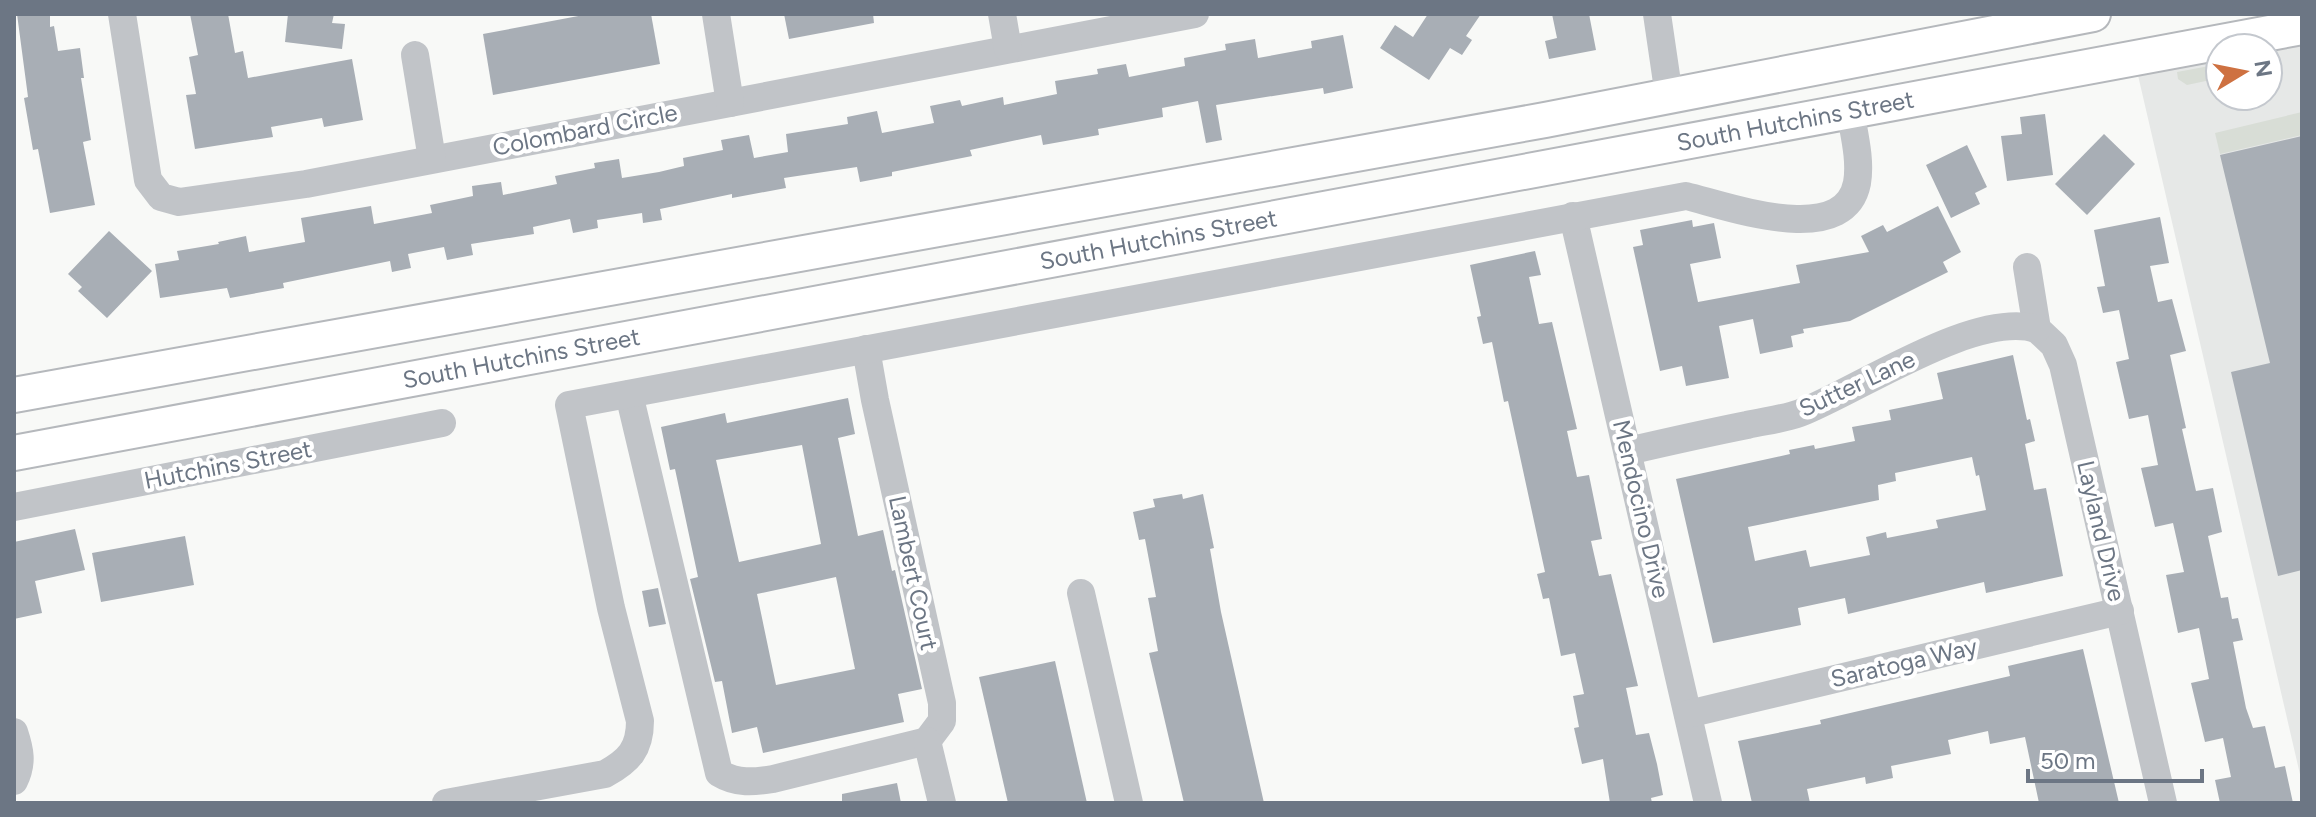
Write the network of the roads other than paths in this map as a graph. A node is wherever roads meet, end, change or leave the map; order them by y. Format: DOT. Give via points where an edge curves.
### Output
graph roads {
  1 [pos="122,14"];
  2 [pos="716,14"];
  3 [pos="1002,14"];
  4 [pos="1195,14"];
  5 [pos="1657,14"];
  6 [pos="2093,14"];
  7 [pos="2297,25"];
  8 [pos="1008,49"];
  9 [pos="415,55"];
  10 [pos="1669,96"];
  11 [pos="730,103"];
  12 [pos="1850,110"];
  13 [pos="432,159"];
  14 [pos="1573,216"];
  15 [pos="2027,267"];
  16 [pos="2037,329"];
  17 [pos="866,349"];
  18 [pos="629,394"];
  19 [pos="14,395"];
  20 [pos="442,423"];
  21 [pos="1628,451"];
  22 [pos="14,453"];
  23 [pos="14,507"];
  24 [pos="1081,593"];
  25 [pos="2120,611"];
  26 [pos="1688,714"];
  27 [pos="14,732"];
  28 [pos="927,741"];
  29 [pos="14,781"];
  30 [pos="446,803"];
  31 [pos="942,803"];
  32 [pos="1129,803"];
  33 [pos="1708,803"];
  34 [pos="2163,803"];
  1 -- 13 [label="street, Colombard Circle" via="148,180 161,197 179,202"];
  2 -- 11 [label="street"];
  3 -- 8 [label="street"];
  4 -- 8 [label="street, Colombard Circle"];
  5 -- 10 [label="street"];
  6 -- 10 [label="main road, South Hutchins Street"];
  7 -- 12 [label="main road, South Hutchins Street"];
  8 -- 11 [label="street, Colombard Circle"];
  9 -- 13 [label="street"];
  10 -- 19 [label="main road, South Hutchins Street"];
  11 -- 13 [label="street, Colombard Circle"];
  12 -- 14 [label="street" via="1856,186 1844,208 1821,219 1795,220 1686,196"];
  12 -- 22 [label="main road, South Hutchins Street"];
  14 -- 17 [label="street"];
  14 -- 21 [label="street, Mendocino Drive"];
  15 -- 16 [label="street, Layland Drive"];
  16 -- 21 [label="street, Sutter Lane" via="2006,325 1975,333 1892,366 1799,413"];
  16 -- 25 [label="street, Layland Drive" via="2054,345 2063,365"];
  17 -- 18 [label="street"];
  17 -- 28 [label="street, Lambert Court" via="942,703 942,721"];
  18 -- 28 [label="street" via="719,773 731,781 773,779"];
  18 -- 30 [label="street" via="569,405 640,739 624,764 605,774"];
  20 -- 23 [label="street, Hutchins Street"];
  21 -- 26 [label="street, Mendocino Drive"];
  24 -- 32 [label="street"];
  25 -- 26 [label="street, Saratoga Way"];
  25 -- 34 [label="street, Layland Drive"];
  26 -- 33 [label="street, Mendocino Drive"];
  27 -- 29 [label="street" via="20,752"];
  28 -- 31 [label="street"];
}
